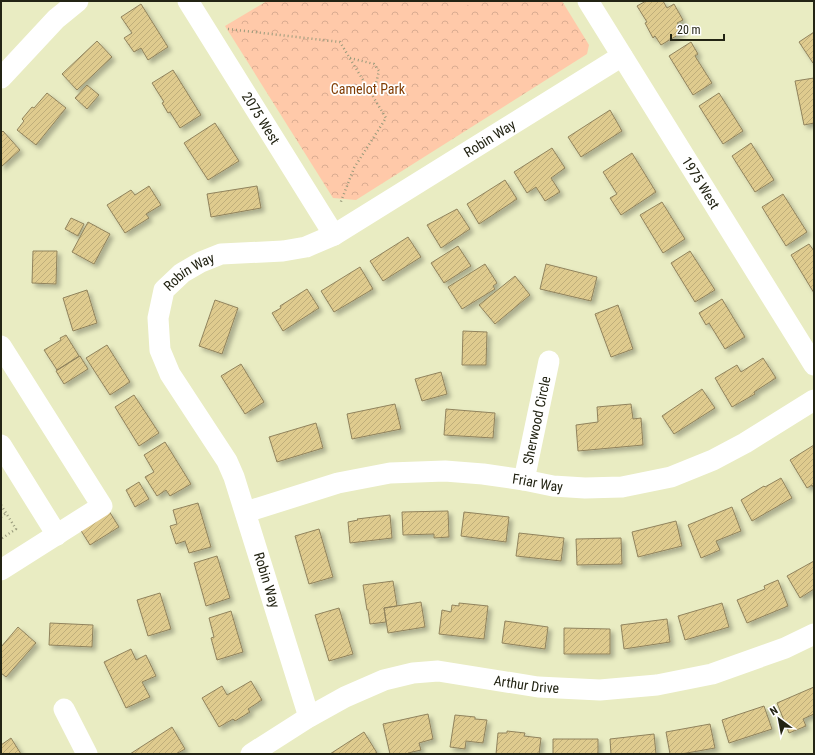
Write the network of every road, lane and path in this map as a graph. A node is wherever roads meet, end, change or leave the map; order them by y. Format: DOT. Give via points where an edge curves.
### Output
graph roads {
  1 [pos="78,1"];
  2 [pos="188,1"];
  3 [pos="588,1"];
  4 [pos="224,28"];
  5 [pos="622,56"];
  6 [pos="350,58"];
  7 [pos="1,78"];
  8 [pos="373,96"];
  9 [pos="340,204"];
  10 [pos="334,235"];
  11 [pos="1,346"];
  12 [pos="548,361"];
  13 [pos="814,365"];
  14 [pos="814,400"];
  15 [pos="1,445"];
  16 [pos="524,480"];
  17 [pos="1,505"];
  18 [pos="246,512"];
  19 [pos="6,513"];
  20 [pos="1,517"];
  21 [pos="57,535"];
  22 [pos="1,539"];
  23 [pos="1,570"];
  24 [pos="814,634"];
  25 [pos="64,709"];
  26 [pos="309,718"];
  27 [pos="86,754"];
  28 [pos="251,754"];
  1 -- 7 [label="street" via="56,18"];
  2 -- 10 [label="street, 2075 West"];
  3 -- 5 [label="street, 1975 West"];
  4 -- 6 [label="path" via="340,42"];
  5 -- 10 [label="street, Robin Way"];
  5 -- 13 [label="street, 1975 West"];
  6 -- 8 [label="path"];
  6 -- 8 [label="path" via="374,64 378,70"];
  8 -- 9 [label="path" via="386,118 354,168"];
  10 -- 18 [label="street, Robin Way" via="306,247 283,251 221,254 182,273 164,290 158,318 160,350 170,374 234,476"];
  11 -- 21 [label="street" via="102,506"];
  12 -- 16 [label="street, Sherwood Circle"];
  14 -- 16 [label="street, Friar Way" via="745,443 713,460 670,477 622,487 585,488 553,486"];
  15 -- 21 [label="street"];
  16 -- 18 [label="street, Friar Way" via="445,471 390,473 338,483"];
  17 -- 19 [label="path"];
  18 -- 26 [label="street, Robin Way"];
  19 -- 20 [label="path"];
  19 -- 22 [label="path" via="16,529"];
  21 -- 23 [label="street"];
  24 -- 26 [label="street, Arthur Drive" via="785,648 712,674 656,685 600,690 553,688 438,671 413,673 384,680 345,697"];
  25 -- 27 [label="street"];
  26 -- 28 [label="street, Arthur Drive"];
}
